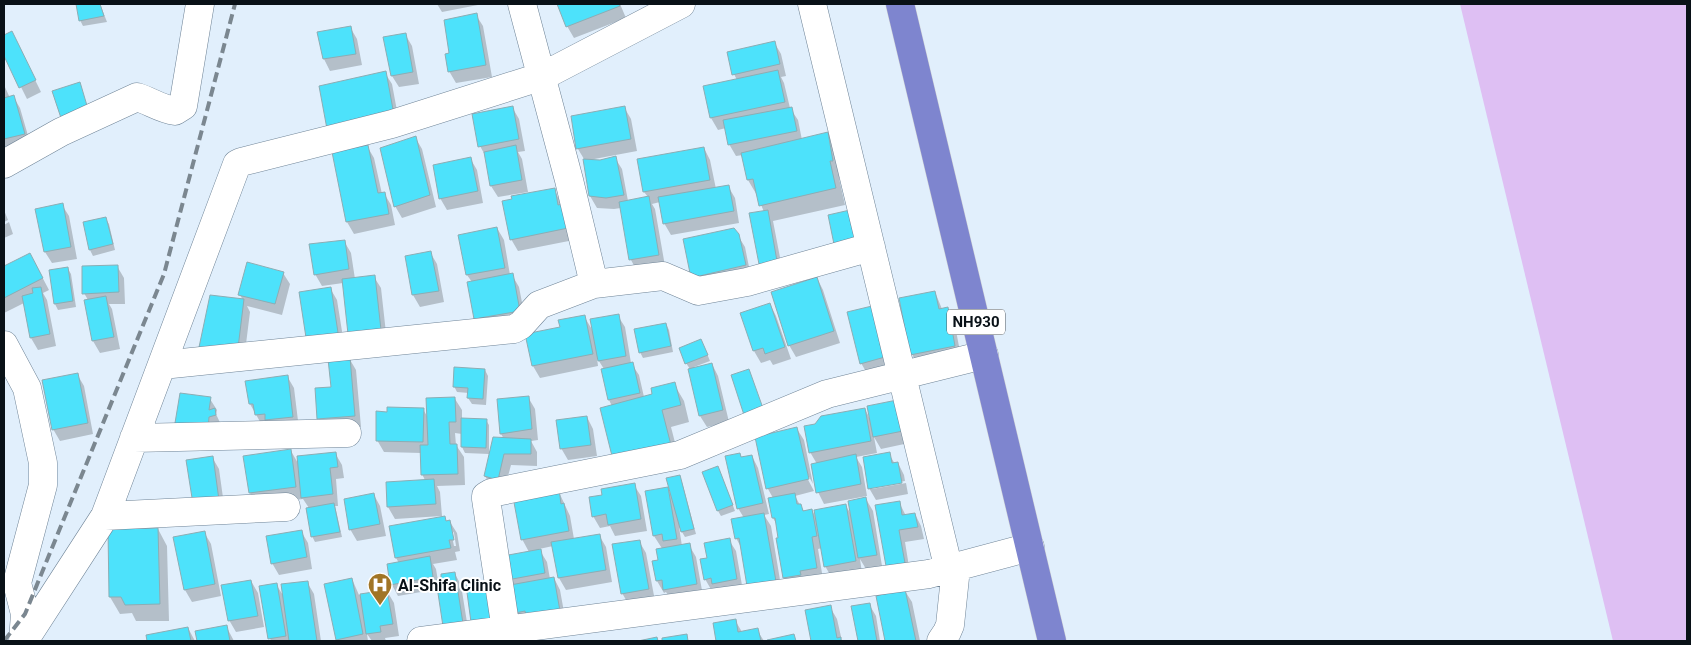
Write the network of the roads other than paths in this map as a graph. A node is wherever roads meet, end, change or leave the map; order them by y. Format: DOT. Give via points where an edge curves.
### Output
graph roads {
  1 [pos="200,4"];
  2 [pos="522,4"];
  3 [pos="681,4"];
  4 [pos="812,4"];
  5 [pos="900,4"];
  6 [pos="543,76"];
  7 [pos="4,164"];
  8 [pos="871,247"];
  9 [pos="594,284"];
  10 [pos="4,345"];
  11 [pos="984,355"];
  12 [pos="162,365"];
  13 [pos="902,374"];
  14 [pos="346,433"];
  15 [pos="134,438"];
  16 [pos="286,507"];
  17 [pos="105,516"];
  18 [pos="1030,547"];
  19 [pos="952,569"];
  20 [pos="10,587"];
  21 [pos="506,630"];
  22 [pos="24,641"];
  23 [pos="421,641"];
  24 [pos="941,641"];
  25 [pos="1052,641"];
  1 -- 7 [label="street" via="183,106 175,111 165,110 150,100 137,97 61,132"];
  2 -- 6 [label="street"];
  3 -- 6 [label="street"];
  4 -- 8 [label="street"];
  5 -- 11 [label="highway, NH930"];
  6 -- 9 [label="street"];
  6 -- 12 [label="street" via="392,124 237,164"];
  8 -- 9 [label="street" via="747,282 698,291 663,276"];
  8 -- 13 [label="street"];
  9 -- 12 [label="street" via="539,305 514,329"];
  10 -- 20 [label="street" via="27,388 44,474"];
  11 -- 13 [label="street"];
  11 -- 18 [label="highway, NH930"];
  12 -- 15 [label="street"];
  13 -- 19 [label="street"];
  13 -- 21 [label="street" via="827,394 680,456 488,494 486,499"];
  14 -- 15 [label="street"];
  15 -- 17 [label="street"];
  16 -- 17 [label="street"];
  17 -- 22 [label="street"];
  18 -- 19 [label="street"];
  18 -- 25 [label="highway, NH930"];
  19 -- 21 [label="street"];
  19 -- 24 [label="street" via="950,625"];
  20 -- 22 [label="street" via="25,614"];
  21 -- 23 [label="street"];
}
